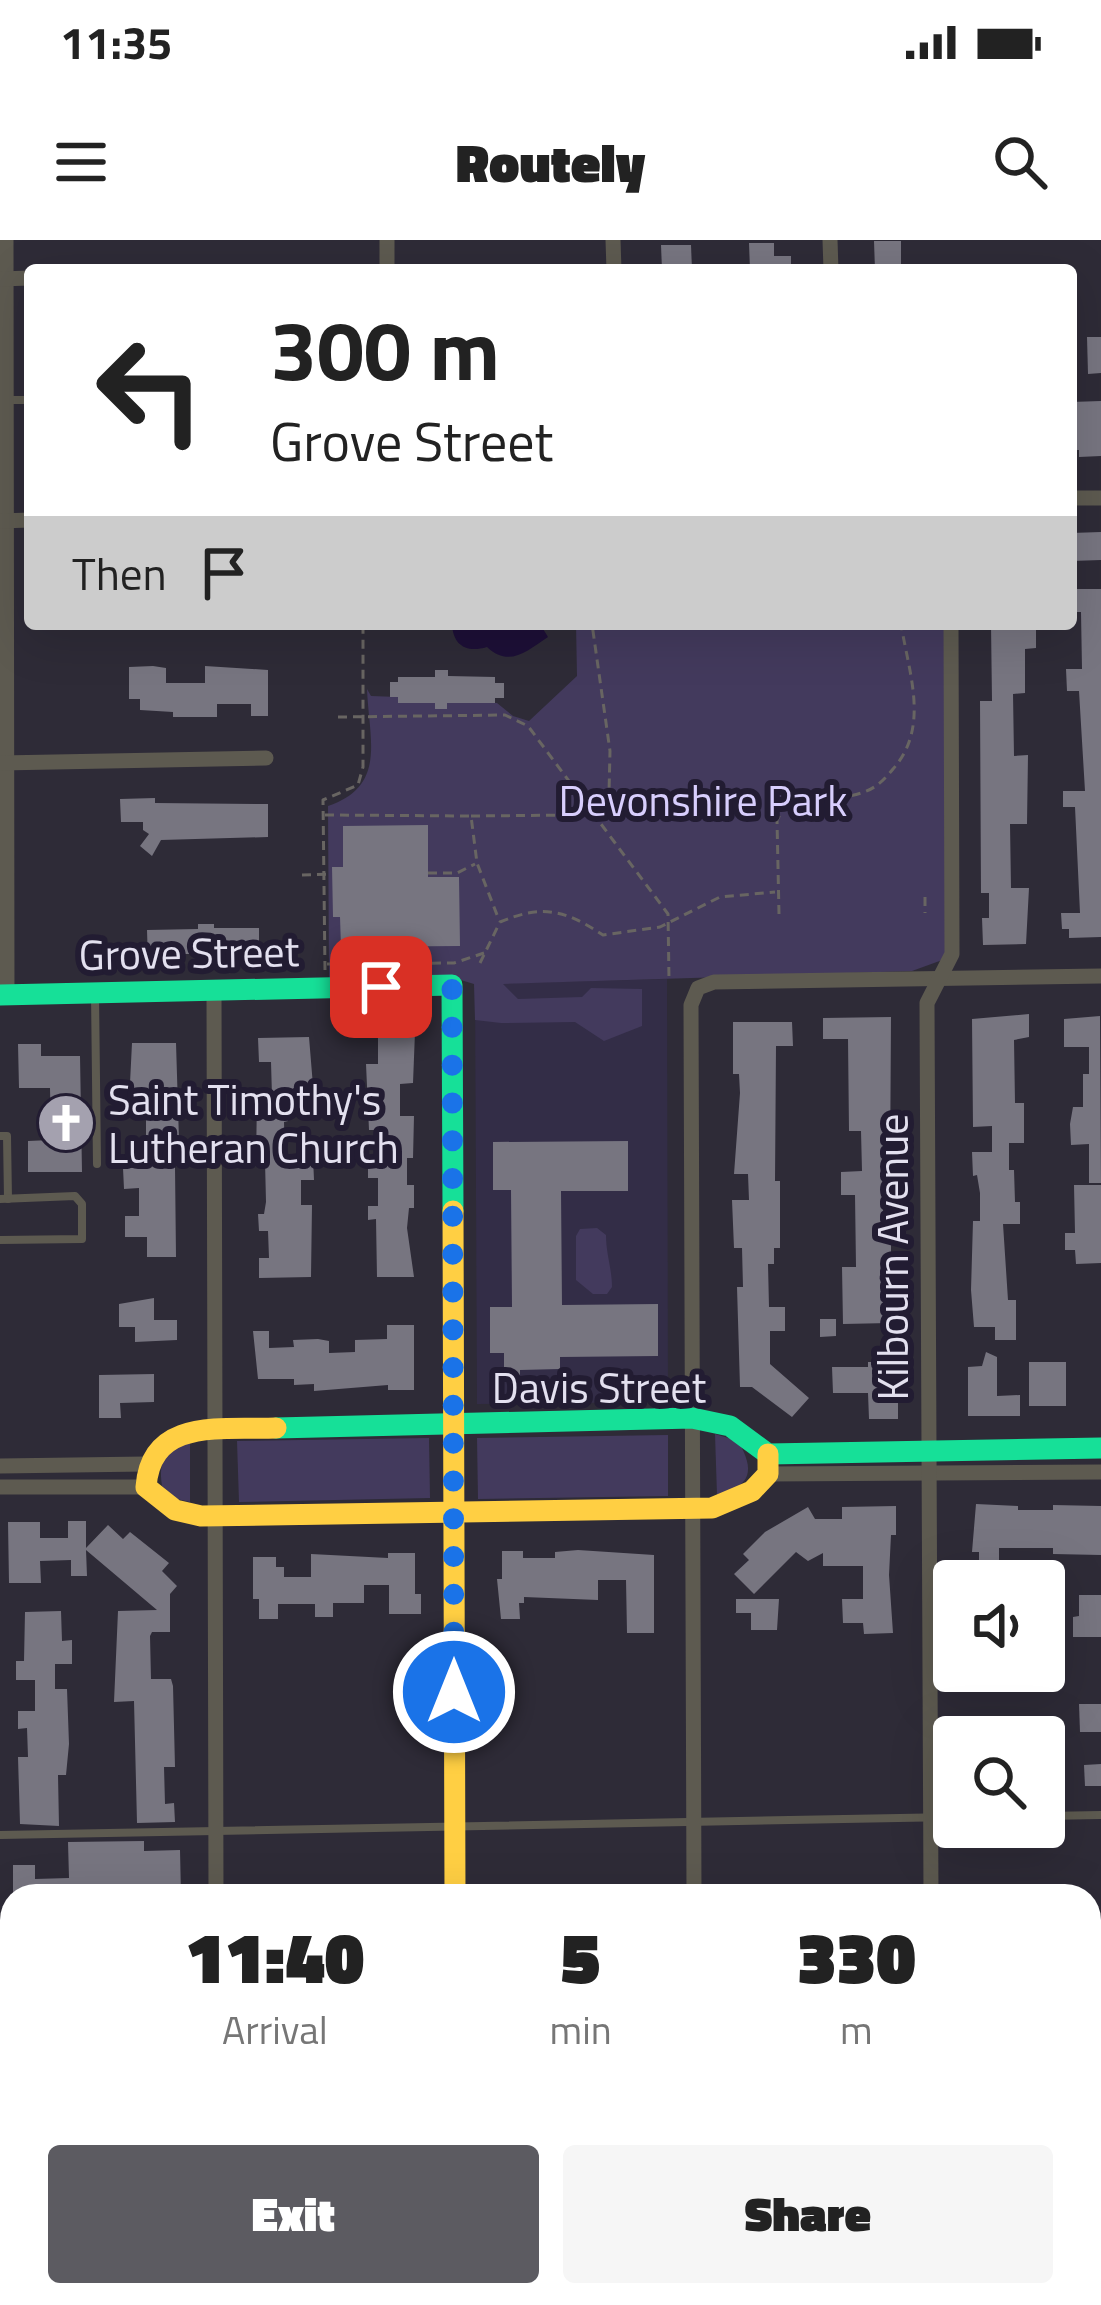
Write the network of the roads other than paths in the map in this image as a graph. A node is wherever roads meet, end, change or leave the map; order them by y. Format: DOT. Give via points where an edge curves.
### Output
graph roads {
  1 [pos="6,240"];
  2 [pos="3,279"];
  3 [pos="5,400"];
  4 [pos="24,400"];
  5 [pos="3,521"];
  6 [pos="951,630"];
  7 [pos="266,758"];
  8 [pos="2,763"];
  9 [pos="1101,976"];
  10 [pos="939,978"];
  11 [pos="214,990"];
  12 [pos="95,993"];
  13 [pos="3,995"];
  14 [pos="0,1136"];
  15 [pos="97,1164"];
  16 [pos="4,1199"];
  17 [pos="0,1240"];
  18 [pos="692,1418"];
  19 [pos="453,1427"];
  20 [pos="215,1430"];
  21 [pos="1101,1448"];
  22 [pos="146,1463"];
  23 [pos="930,1463"];
  24 [pos="768,1464"];
  25 [pos="0,1466"];
  26 [pos="1101,1472"];
  27 [pos="0,1486"];
  28 [pos="146,1487"];
  29 [pos="693,1508"];
  30 [pos="453,1512"];
  31 [pos="215,1516"];
  32 [pos="1101,1815"];
  33 [pos="1065,1816"];
  34 [pos="929,1817"];
  35 [pos="933,1817"];
  36 [pos="694,1821"];
  37 [pos="454,1826"];
  38 [pos="216,1831"];
  39 [pos="0,1834"];
  40 [pos="216,1884"];
  41 [pos="455,1884"];
  42 [pos="694,1884"];
  43 [pos="931,1884"];
  1 -- 2 [label="street"];
  2 -- 3 [label="street"];
  3 -- 4 [label="lane"];
  3 -- 5 [label="street"];
  5 -- 8 [label="street"];
  6 -- 10 [label="street, Kilbourn Avenue" via="952,954"];
  7 -- 8 [label="street"];
  8 -- 13 [label="street"];
  9 -- 10 [label="street"];
  10 -- 18 [label="street" via="698,988 691,1005"];
  10 -- 23 [label="street, Kilbourn Avenue" via="927,1003"];
  11 -- 12 [label="street, Grove Street"];
  11 -- 19 [label="street, Grove Street" via="452,985"];
  11 -- 20 [label="street"];
  12 -- 13 [label="street, Grove Street"];
  12 -- 15 [label="lane"];
  14 -- 16 [label="lane" via="7,1136"];
  16 -- 17 [label="lane" via="75,1196 82,1239"];
  18 -- 19 [label="street, Davis Street"];
  18 -- 24 [label="street, Davis Street" via="730,1426"];
  18 -- 29 [label="street"];
  19 -- 20 [label="street, Davis Street"];
  19 -- 30 [label="street"];
  20 -- 22 [label="street, Davis Street" via="170,1437"];
  20 -- 31 [label="street"];
  21 -- 23 [label="street"];
  22 -- 25 [label="street"];
  22 -- 28 [label="street"];
  23 -- 24 [label="street"];
  23 -- 26 [label="street"];
  23 -- 34 [label="street, Kilbourn Avenue"];
  24 -- 29 [label="street" via="752,1491"];
  27 -- 28 [label="street"];
  28 -- 31 [label="street" via="175,1510"];
  29 -- 30 [label="street"];
  29 -- 36 [label="street"];
  30 -- 31 [label="street"];
  30 -- 37 [label="street"];
  31 -- 38 [label="street"];
  32 -- 33 [label="lane"];
  34 -- 35 [label="lane"];
  34 -- 36 [label="lane"];
  34 -- 43 [label="street, Kilbourn Avenue"];
  36 -- 37 [label="lane"];
  36 -- 42 [label="street"];
  37 -- 38 [label="lane"];
  37 -- 41 [label="street"];
  38 -- 39 [label="lane"];
  38 -- 40 [label="street"];
}
